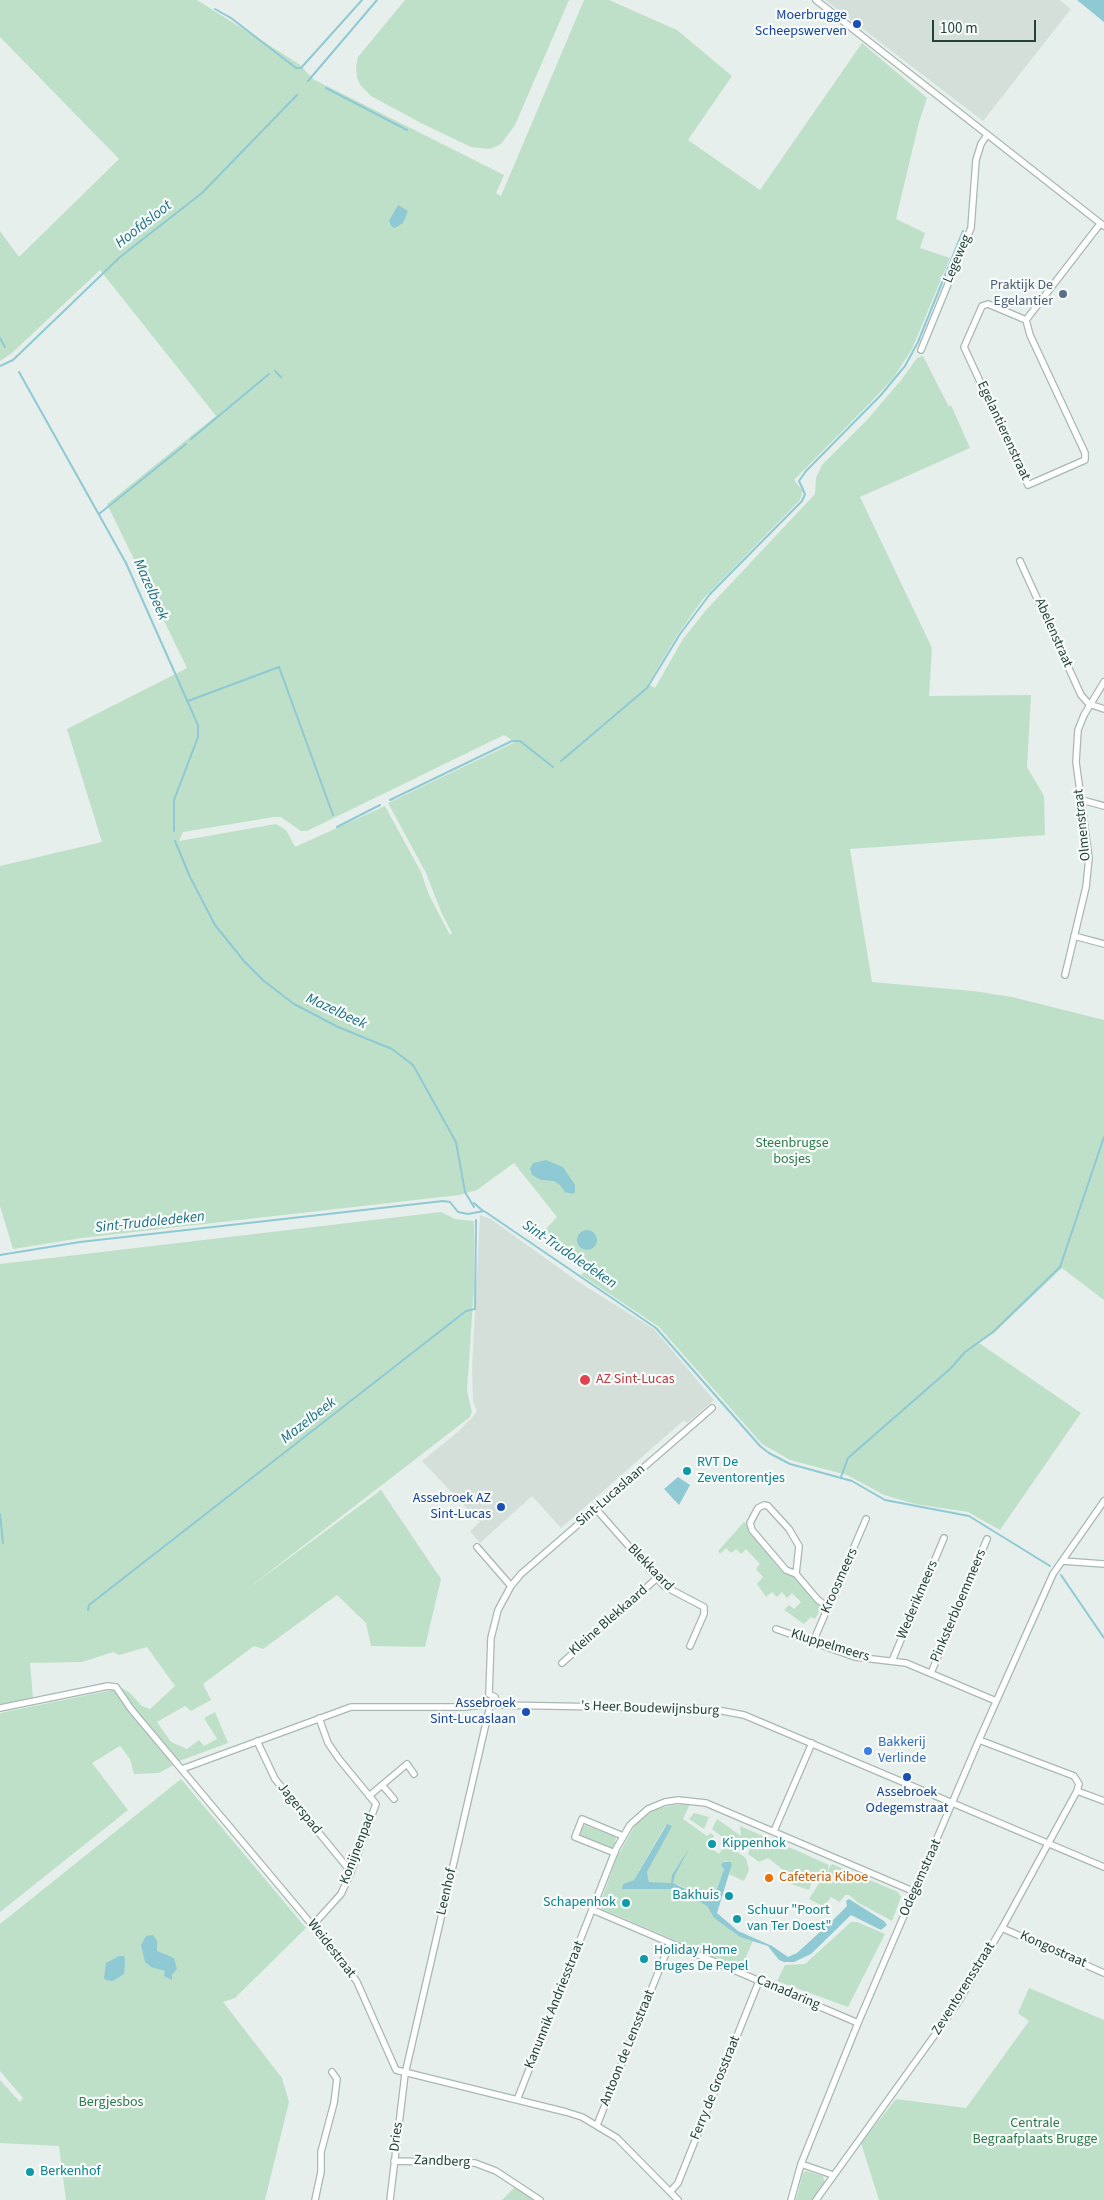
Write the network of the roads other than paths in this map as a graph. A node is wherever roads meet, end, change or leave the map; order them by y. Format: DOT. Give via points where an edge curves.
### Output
graph roads {
  1 [pos="816,0"];
  2 [pos="988,135"];
  3 [pos="1102,225"];
  4 [pos="1026,320"];
  5 [pos="921,350"];
  6 [pos="1020,560"];
  7 [pos="1104,682"];
  8 [pos="1089,704"];
  9 [pos="1104,709"];
  10 [pos="1082,800"];
  11 [pos="1104,806"];
  12 [pos="1074,936"];
  13 [pos="1104,944"];
  14 [pos="1066,975"];
  15 [pos="712,1408"];
  16 [pos="1104,1501"];
  17 [pos="596,1509"];
  18 [pos="866,1519"];
  19 [pos="944,1538"];
  20 [pos="987,1539"];
  21 [pos="477,1547"];
  22 [pos="1062,1561"];
  23 [pos="1104,1564"];
  24 [pos="796,1574"];
  25 [pos="657,1578"];
  26 [pos="511,1586"];
  27 [pos="828,1607"];
  28 [pos="776,1629"];
  29 [pos="813,1642"];
  30 [pos="690,1646"];
  31 [pos="892,1661"];
  32 [pos="562,1663"];
  33 [pos="931,1673"];
  34 [pos="489,1694"];
  35 [pos="996,1701"];
  36 [pos="482,1705"];
  37 [pos="497,1705"];
  38 [pos="0,1708"];
  39 [pos="489,1710"];
  40 [pos="318,1718"];
  41 [pos="979,1740"];
  42 [pos="257,1741"];
  43 [pos="812,1743"];
  44 [pos="182,1769"];
  45 [pos="414,1774"];
  46 [pos="382,1784"];
  47 [pos="1077,1791"];
  48 [pos="368,1796"];
  49 [pos="394,1799"];
  50 [pos="1104,1801"];
  51 [pos="954,1803"];
  52 [pos="774,1831"];
  53 [pos="623,1836"];
  54 [pos="1048,1843"];
  55 [pos="615,1853"];
  56 [pos="1104,1867"];
  57 [pos="351,1872"];
  58 [pos="915,1892"];
  59 [pos="593,1910"];
  60 [pos="314,1925"];
  61 [pos="1002,1928"];
  62 [pos="670,1943"];
  63 [pos="1104,1973"];
  64 [pos="759,1981"];
  65 [pos="858,2023"];
  66 [pos="332,2072"];
  67 [pos="405,2074"];
  68 [pos="517,2100"];
  69 [pos="597,2125"];
  70 [pos="394,2161"];
  71 [pos="801,2164"];
  72 [pos="834,2175"];
  73 [pos="670,2192"];
  74 [pos="315,2200"];
  75 [pos="390,2200"];
  76 [pos="540,2200"];
  77 [pos="678,2200"];
  78 [pos="792,2200"];
  79 [pos="816,2200"];
  1 -- 2 [label="street"];
  2 -- 3 [label="street"];
  2 -- 5 [label="street, Legeweg" via="980,144 976,160 971,228"];
  3 -- 4 [label="street"];
  4 -- 4 [label="street, Egelantierenstraat" via="1085,453 1085,460 1028,486 964,347 982,306 995,307"];
  6 -- 8 [label="street, Abelenstraat" via="1081,695"];
  7 -- 8 [label="street, Olmenstraat"];
  8 -- 9 [label="street"];
  8 -- 10 [label="street, Olmenstraat" via="1078,730 1076,750"];
  10 -- 11 [label="street"];
  10 -- 12 [label="street, Olmenstraat" via="1089,858 1086,887"];
  12 -- 13 [label="street"];
  12 -- 14 [label="street, Olmenstraat"];
  15 -- 17 [label="street, Sint-Lucaslaan"];
  16 -- 22 [label="street, Odegemstraat"];
  17 -- 25 [label="street, Blekkaard"];
  17 -- 26 [label="street, Sint-Lucaslaan"];
  18 -- 27 [label="street, Kroosmeers"];
  19 -- 31 [label="street, Wederikmeers"];
  20 -- 33 [label="street, Pinksterbloemmeers"];
  21 -- 26 [label="street"];
  22 -- 23 [label="street"];
  22 -- 35 [label="street, Odegemstraat" via="1053,1574"];
  24 -- 24 [label="street" via="799,1546 795,1538 768,1506 758,1508 750,1523 752,1530 786,1570"];
  24 -- 27 [label="street"];
  25 -- 30 [label="street, Blekkaard" via="673,1592 704,1607"];
  25 -- 32 [label="street, Kleine Blekkaard"];
  26 -- 34 [label="street, Sint-Lucaslaan" via="498,1610 490,1638"];
  27 -- 29 [label="street, Kroosmeers"];
  28 -- 29 [label="street, Kluppelmeers"];
  29 -- 31 [label="street, Kluppelmeers" via="855,1657"];
  31 -- 33 [label="street, Kluppelmeers"];
  33 -- 35 [label="street, Kluppelmeers"];
  34 -- 36 [label="street" via="484,1697"];
  34 -- 37 [label="street" via="495,1697"];
  35 -- 41 [label="street, Odegemstraat"];
  36 -- 39 [label="street"];
  36 -- 40 [label="street" via="351,1707"];
  37 -- 39 [label="street"];
  37 -- 43 [label="street, 's Heer Boudewijnsburg" via="712,1709 744,1715"];
  38 -- 44 [label="street, Weidestraat" via="116,1687"];
  39 -- 67 [label="street, Leenhof"];
  40 -- 42 [label="street"];
  40 -- 48 [label="street, Konijnenpad" via="328,1743"];
  41 -- 47 [label="street" via="1074,1776 1079,1784"];
  41 -- 51 [label="street, Odegemstraat"];
  42 -- 44 [label="street"];
  42 -- 57 [label="street, Jagerspad" via="275,1779"];
  43 -- 51 [label="street, 's Heer Boudewijnsburg"];
  43 -- 52 [label="street"];
  44 -- 60 [label="street, Weidestraat"];
  45 -- 46 [label="street, Konijnenpad" via="407,1764"];
  46 -- 48 [label="street, Konijnenpad"];
  46 -- 49 [label="street"];
  47 -- 50 [label="street"];
  47 -- 54 [label="street, Zeventorensstraat"];
  48 -- 57 [label="street, Konijnenpad" via="376,1804"];
  51 -- 54 [label="street, 's Heer Boudewijnsburg"];
  51 -- 58 [label="street, Odegemstraat"];
  52 -- 53 [label="street" via="706,1803 678,1800 648,1809"];
  52 -- 58 [label="street"];
  53 -- 55 [label="street"];
  53 -- 55 [label="street" via="582,1819 575,1837"];
  54 -- 56 [label="street, 's Heer Boudewijnsburg"];
  54 -- 61 [label="street, Zeventorensstraat"];
  55 -- 59 [label="street"];
  57 -- 60 [label="street, Konijnenpad" via="341,1894"];
  58 -- 65 [label="street, Odegemstraat"];
  59 -- 62 [label="street, Canadaring"];
  59 -- 68 [label="street, Kanunnik Andriesstraat"];
  60 -- 67 [label="street, Weidestraat" via="357,1982 394,2067"];
  61 -- 63 [label="street, Kongostraat"];
  61 -- 72 [label="street, Zeventorensstraat" via="958,2004"];
  62 -- 64 [label="street, Canadaring"];
  62 -- 69 [label="street, Antoon de Lensstraat"];
  64 -- 65 [label="street, Canadaring"];
  64 -- 73 [label="street, Ferry de Grosstraat" via="678,2183"];
  65 -- 71 [label="street, Odegemstraat"];
  66 -- 74 [label="street" via="337,2079 334,2103 323,2142"];
  67 -- 68 [label="street"];
  67 -- 70 [label="street, Dries"];
  68 -- 69 [label="street" via="566,2112"];
  69 -- 73 [label="street" via="617,2138"];
  70 -- 75 [label="street, Dries"];
  70 -- 76 [label="street, Zandberg" via="474,2163 496,2171"];
  71 -- 72 [label="street"];
  71 -- 78 [label="street, Odegemstraat"];
  72 -- 79 [label="street, Zeventorensstraat"];
  73 -- 77 [label="street"];
}
